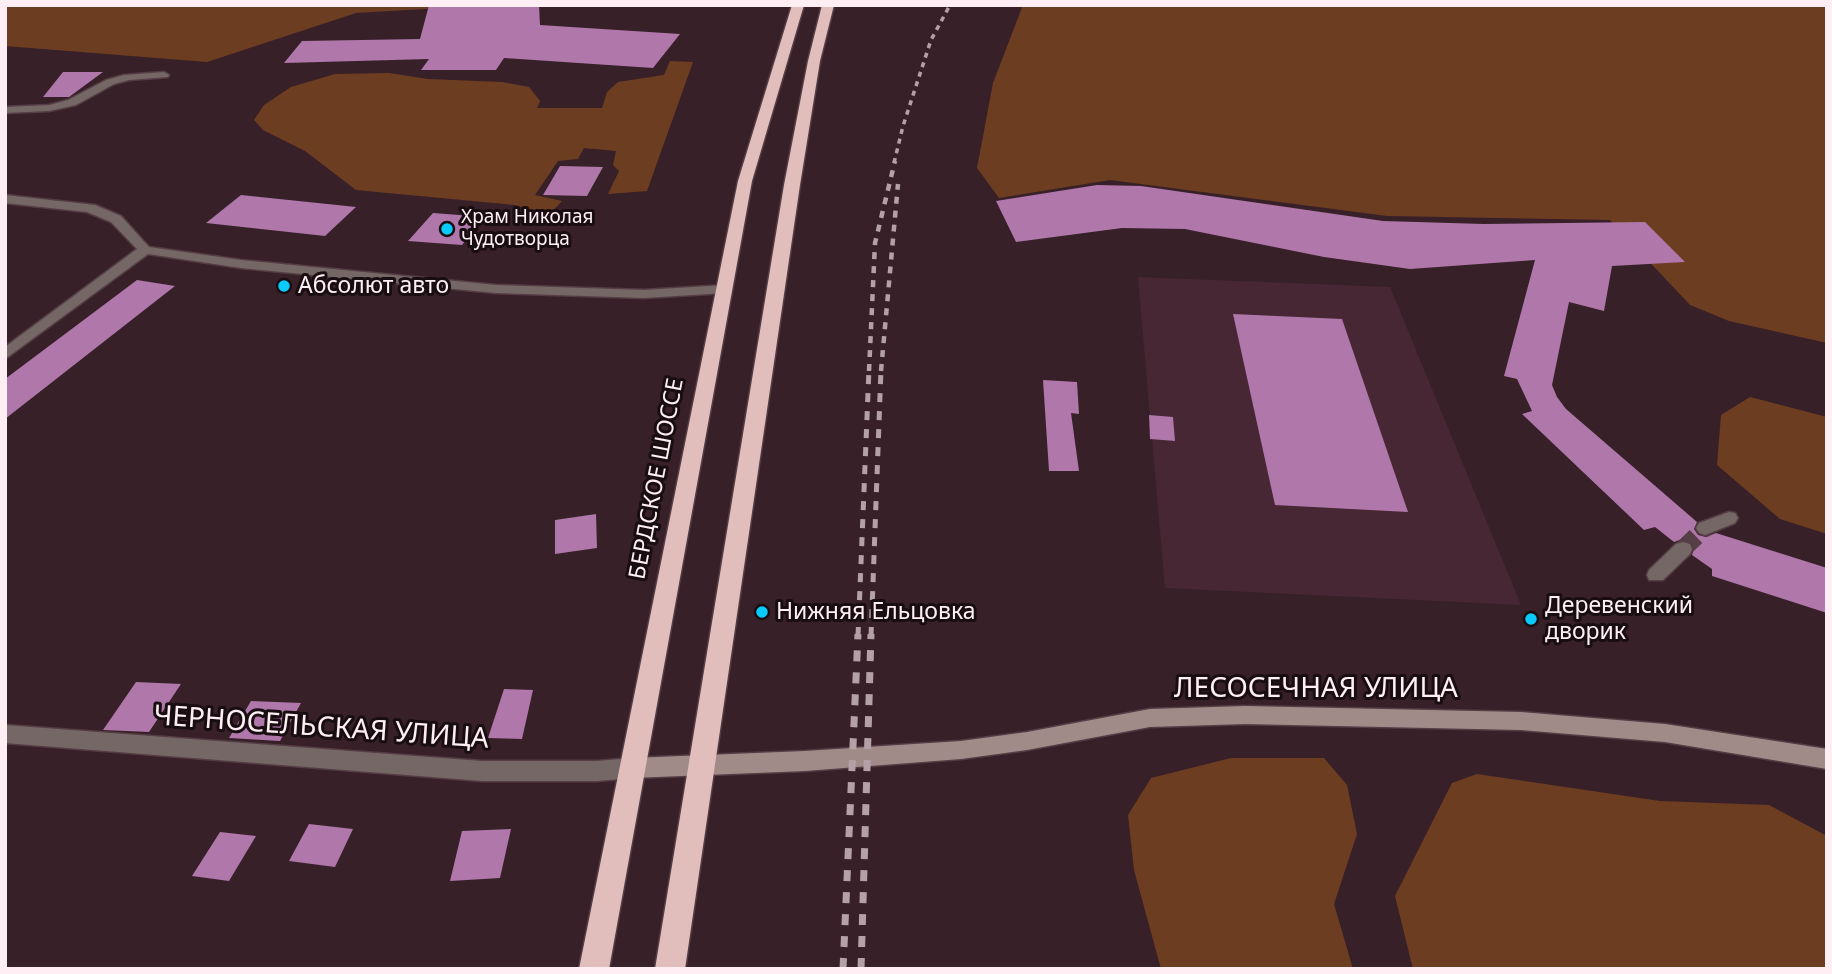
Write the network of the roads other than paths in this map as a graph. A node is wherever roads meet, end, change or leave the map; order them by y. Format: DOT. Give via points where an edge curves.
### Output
graph roads {
  1 [pos="798,5"];
  2 [pos="828,5"];
  3 [pos="797,61"];
  4 [pos="164,75"];
  5 [pos="5,110"];
  6 [pos="5,199"];
  7 [pos="145,250"];
  8 [pos="724,289"];
  9 [pos="5,354"];
  10 [pos="1729,518"];
  11 [pos="1705,528"];
  12 [pos="1683,549"];
  13 [pos="1656,575"];
  14 [pos="5,734"];
  15 [pos="1827,759"];
  16 [pos="701,766"];
  17 [pos="632,768"];
  18 [pos="594,969"];
  19 [pos="670,969"];
  1 -- 3 [label="highway, БЕРДСКОЕ ШОССЕ"];
  2 -- 3 [label="highway, БЕРДСКОЕ ШОССЕ"];
  3 -- 8 [label="highway, БЕРДСКОЕ ШОССЕ" via="745,181"];
  3 -- 16 [label="highway, БЕРДСКОЕ ШОССЕ" via="792,185"];
  4 -- 5 [label="street" via="128,76 72,103"];
  6 -- 7 [label="street" via="90,208 116,219"];
  7 -- 8 [label="street" via="337,275 496,289 644,294"];
  7 -- 9 [label="street"];
  8 -- 17 [label="highway, БЕРДСКОЕ ШОССЕ"];
  10 -- 11 [label="street"];
  12 -- 13 [label="street"];
  14 -- 17 [label="street, ЧЕРНОСЕЛЬСКАЯ УЛИЦА" via="482,771"];
  15 -- 16 [label="street, ЛЕСОСЕЧНАЯ УЛИЦА" via="1665,733 1521,721 1245,715 1150,718 961,750"];
  16 -- 17 [label="street"];
  16 -- 19 [label="highway, БЕРДСКОЕ ШОССЕ"];
  17 -- 18 [label="highway, БЕРДСКОЕ ШОССЕ"];
}
